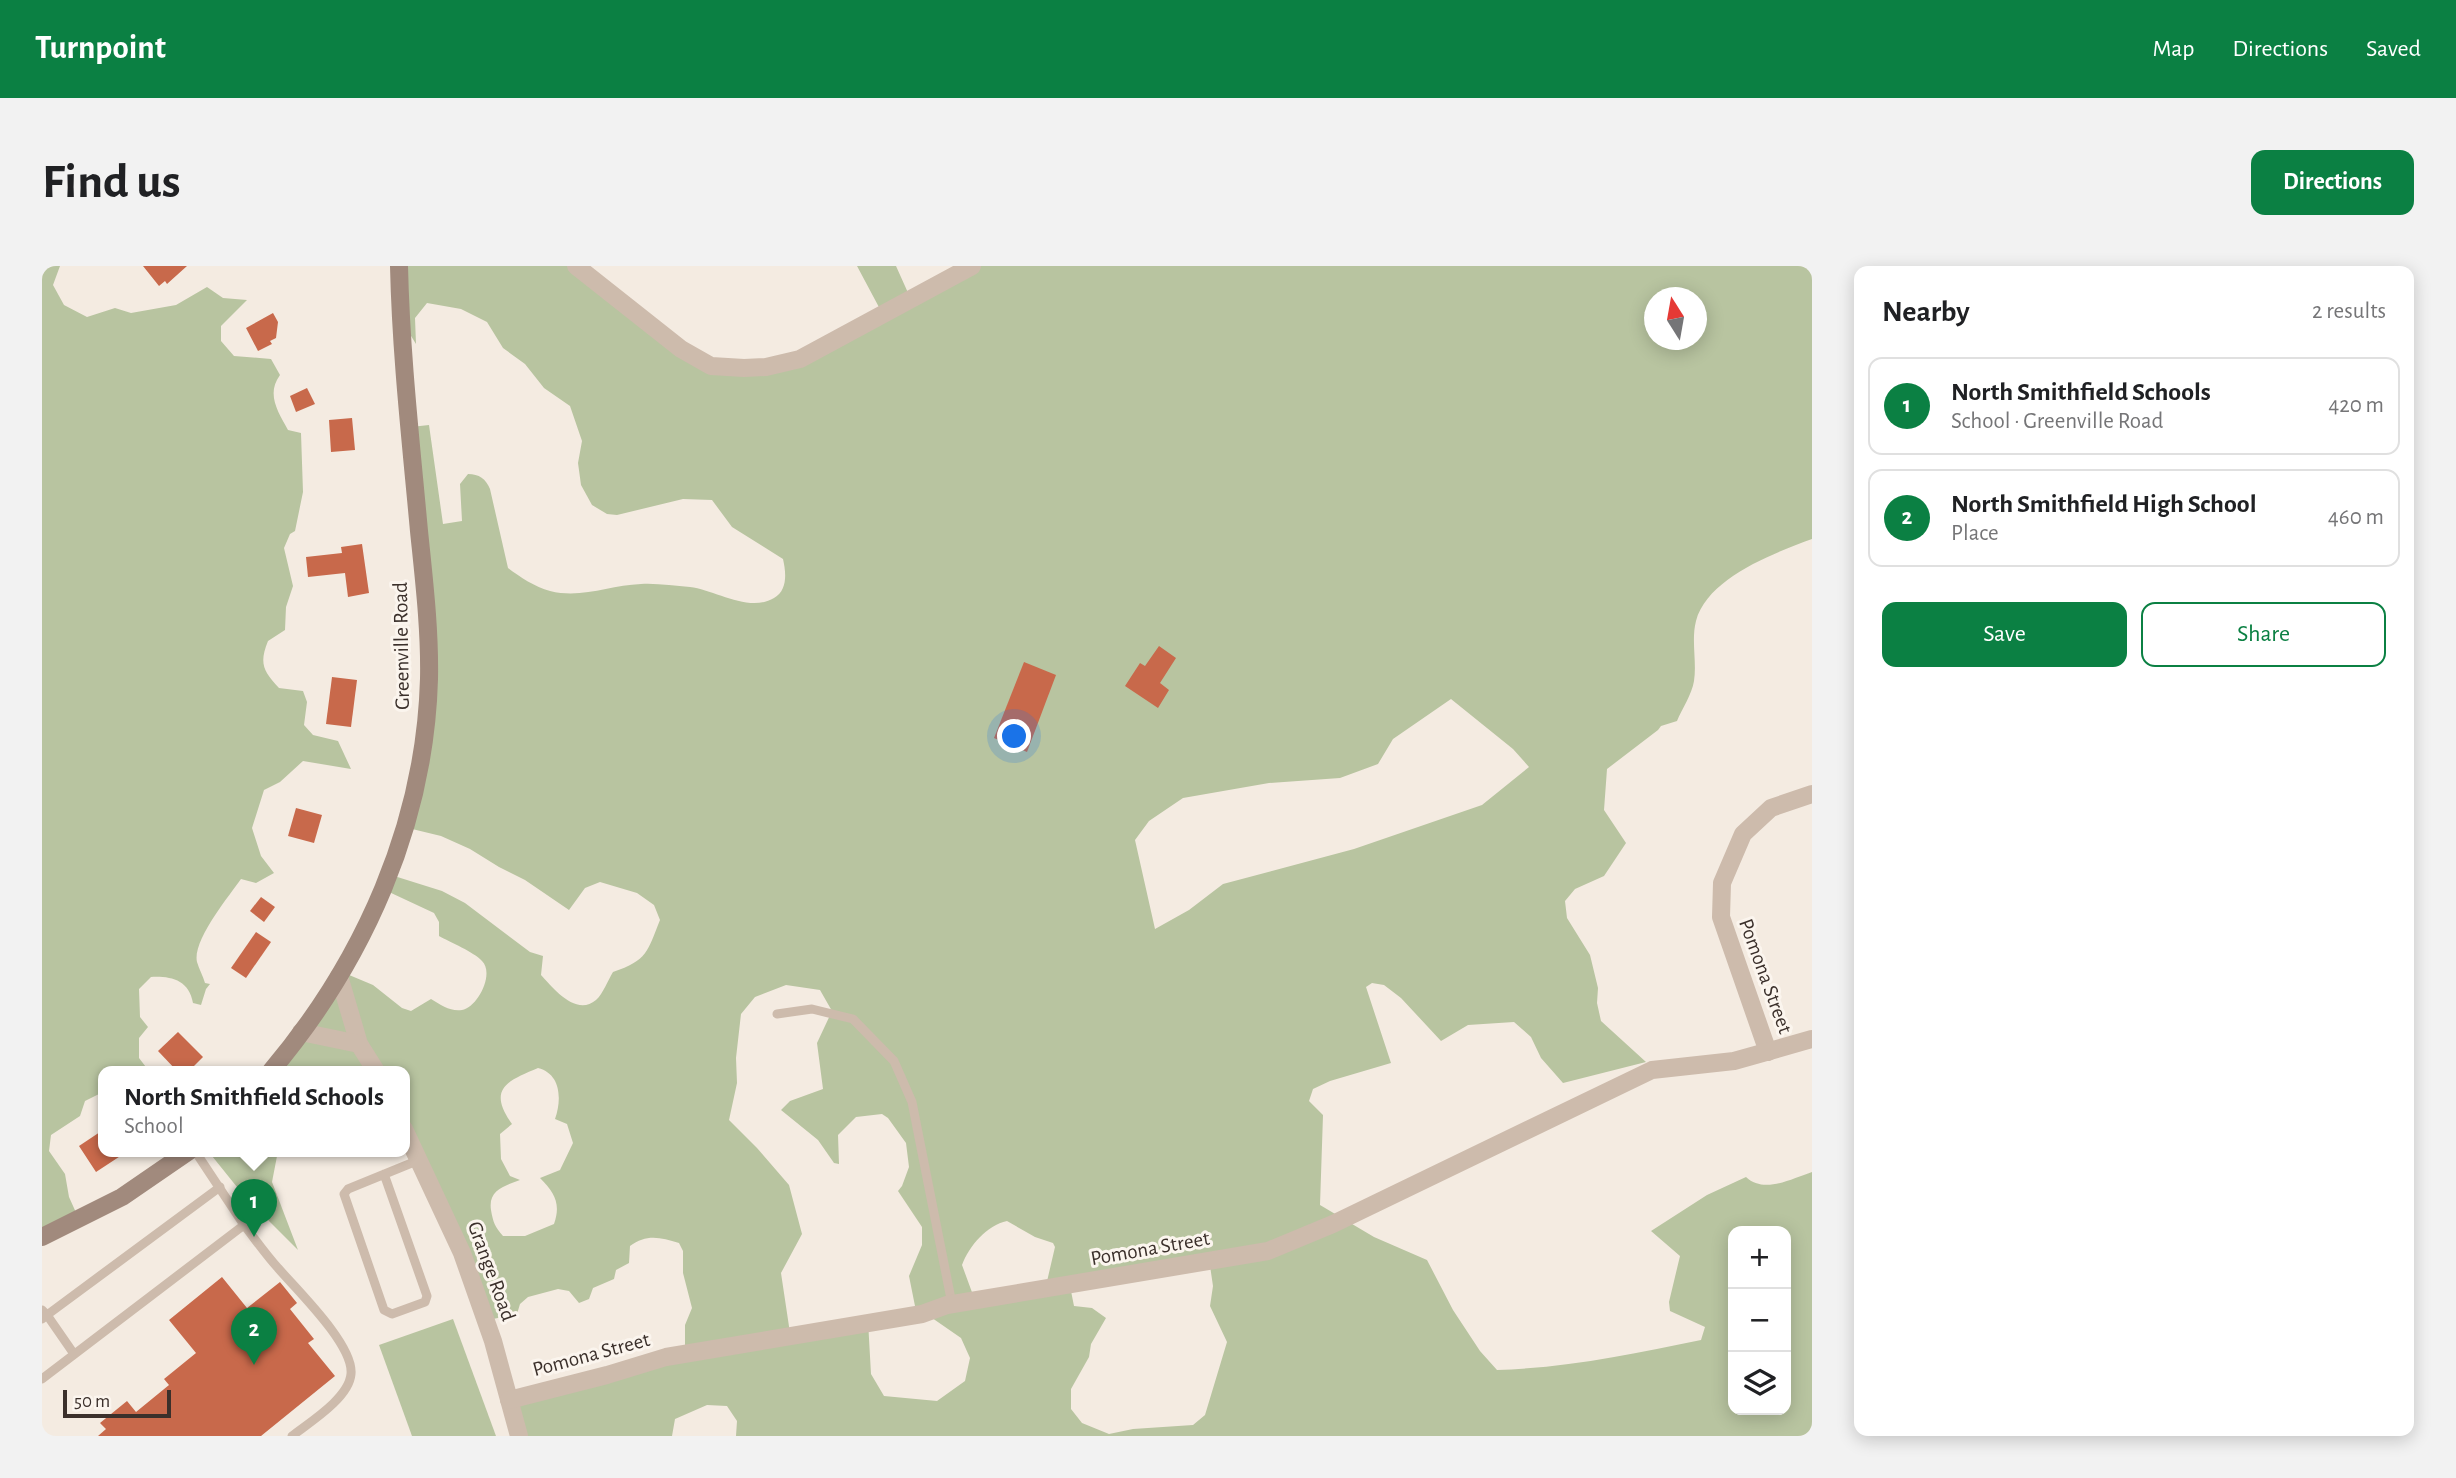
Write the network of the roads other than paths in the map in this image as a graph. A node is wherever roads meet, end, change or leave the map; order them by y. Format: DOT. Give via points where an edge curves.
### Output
graph roads {
  1 [pos="386,266"];
  2 [pos="399,266"];
  3 [pos="576,266"];
  4 [pos="972,266"];
  5 [pos="1812,794"];
  6 [pos="339,976"];
  7 [pos="777,1014"];
  8 [pos="301,1032"];
  9 [pos="1812,1039"];
  10 [pos="359,1044"];
  11 [pos="1768,1052"];
  12 [pos="275,1066"];
  13 [pos="373,1066"];
  14 [pos="410,1141"];
  15 [pos="180,1157"];
  16 [pos="199,1157"];
  17 [pos="419,1160"];
  18 [pos="384,1174"];
  19 [pos="220,1187"];
  20 [pos="244,1225"];
  21 [pos="42,1237"];
  22 [pos="952,1304"];
  23 [pos="44,1315"];
  24 [pos="74,1354"];
  25 [pos="42,1379"];
  26 [pos="509,1399"];
  27 [pos="292,1436"];
  28 [pos="519,1436"];
  1 -- 2 [label="street"];
  2 -- 6 [label="main road, Greenville Road" via="429,679 410,811 391,873"];
  3 -- 4 [label="street" via="681,349 711,366 744,368 800,359"];
  5 -- 11 [label="street, Pomona Street" via="1771,808 1743,834 1722,883 1721,917"];
  6 -- 8 [label="main road, Greenville Road"];
  6 -- 10 [label="street"];
  7 -- 22 [label="lane" via="813,1009 853,1019 894,1061 912,1102"];
  8 -- 10 [label="street"];
  8 -- 12 [label="main road, Greenville Road"];
  9 -- 11 [label="street, Pomona Street"];
  10 -- 13 [label="street"];
  11 -- 22 [label="street, Pomona Street" via="1734,1061 1652,1070 1268,1251"];
  14 -- 17 [label="street, Grange Road"];
  15 -- 21 [label="main road" via="122,1197"];
  16 -- 19 [label="lane"];
  17 -- 18 [label="lane"];
  17 -- 26 [label="street, Grange Road" via="462,1253"];
  18 -- 18 [label="lane" via="344,1194 384,1310 392,1314 425,1302 427,1296"];
  19 -- 20 [label="lane"];
  19 -- 23 [label="lane"];
  20 -- 24 [label="lane"];
  20 -- 27 [label="lane" via="328,1324 347,1356 351,1374 341,1396"];
  22 -- 26 [label="street, Pomona Street" via="922,1314 666,1357"];
  23 -- 24 [label="lane"];
  24 -- 25 [label="lane"];
  26 -- 28 [label="street, Grange Road"];
}
